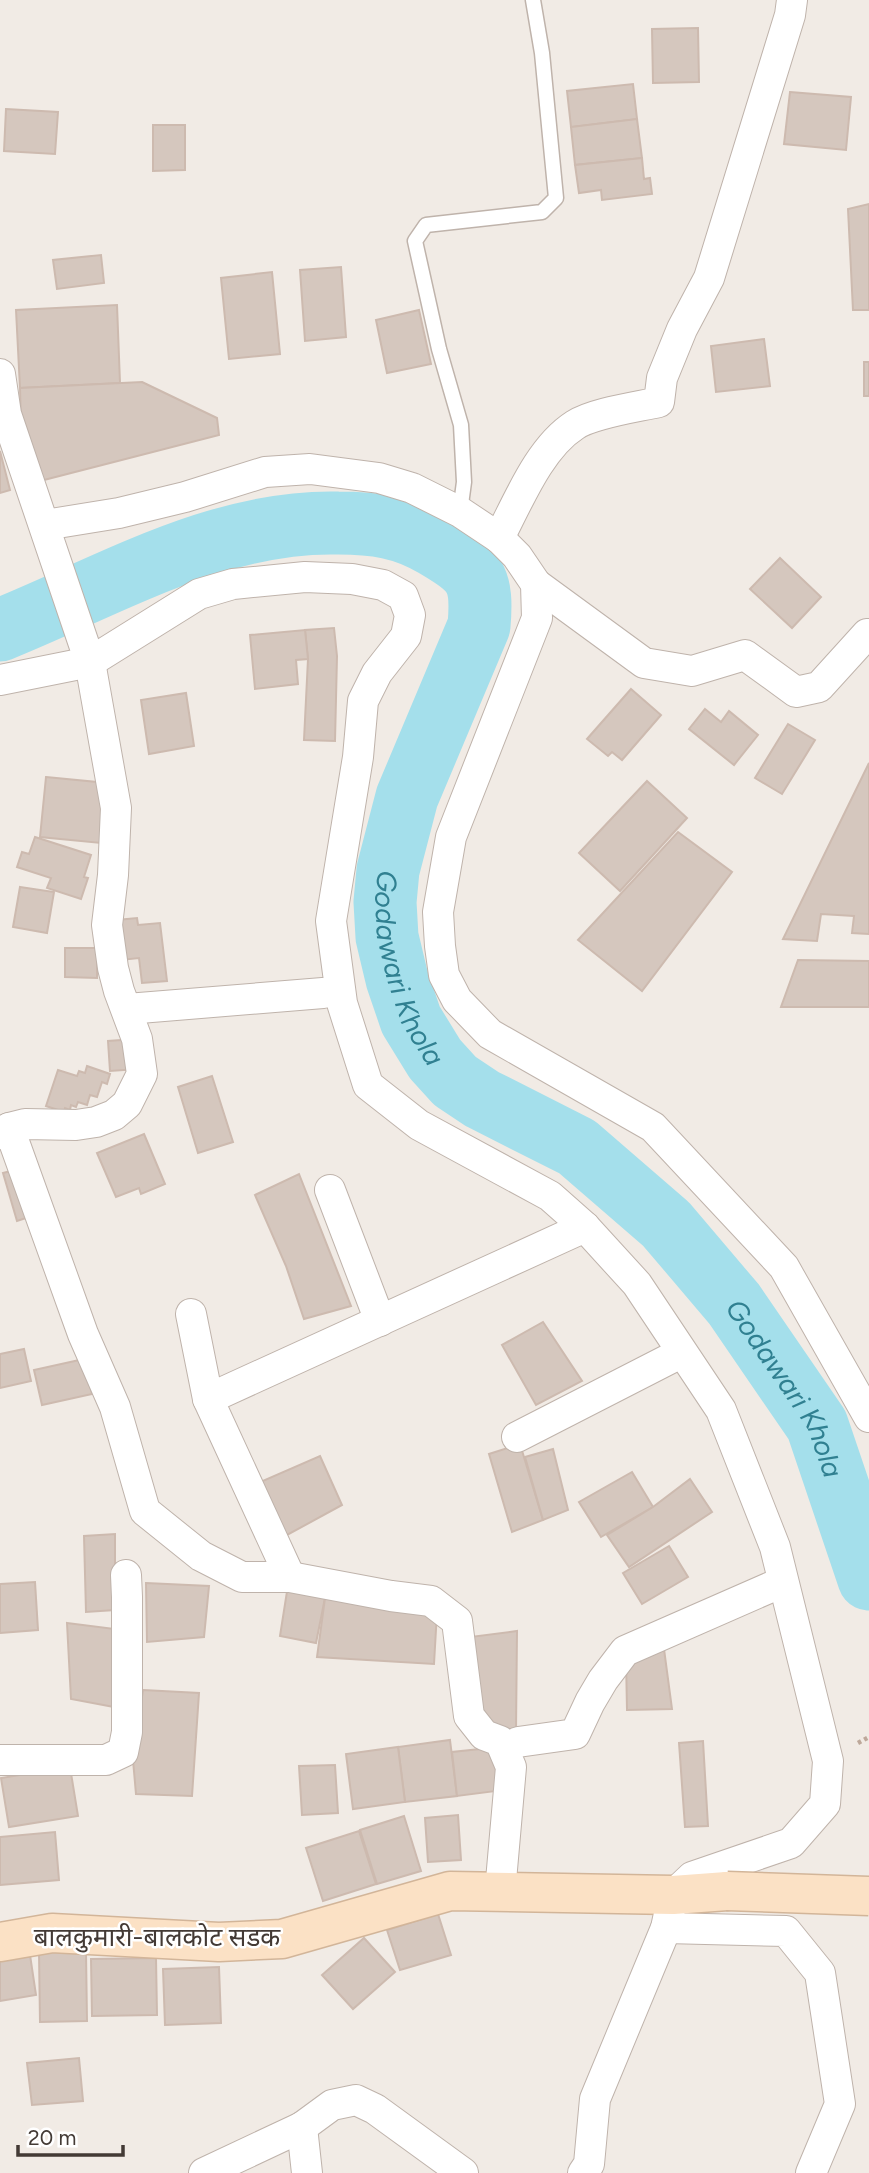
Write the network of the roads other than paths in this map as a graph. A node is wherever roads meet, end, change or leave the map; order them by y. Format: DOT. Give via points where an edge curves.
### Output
graph roads {
  1 [pos="533,0"];
  2 [pos="792,0"];
  3 [pos="0,374"];
  4 [pos="460,512"];
  5 [pos="49,537"];
  6 [pos="499,538"];
  7 [pos="536,584"];
  8 [pos="869,636"];
  9 [pos="86,648"];
  10 [pos="0,680"];
  11 [pos="323,993"];
  12 [pos="127,1009"];
  13 [pos="5,1130"];
  14 [pos="330,1190"];
  15 [pos="585,1227"];
  16 [pos="191,1314"];
  17 [pos="380,1321"];
  18 [pos="677,1355"];
  19 [pos="208,1399"];
  20 [pos="869,1417"];
  21 [pos="517,1437"];
  22 [pos="126,1575"];
  23 [pos="290,1577"];
  24 [pos="771,1587"];
  25 [pos="518,1742"];
  26 [pos="0,1759"];
  27 [pos="792,1843"];
  28 [pos="500,1892"];
  29 [pos="869,1896"];
  30 [pos="670,1912"];
  31 [pos="786,1931"];
  32 [pos="0,1942"];
  33 [pos="302,2127"];
  34 [pos="204,2173"];
  35 [pos="307,2173"];
  36 [pos="463,2173"];
  37 [pos="583,2173"];
  38 [pos="811,2173"];
  1 -- 4 [label="lane" via="556,198 542,212 426,225 415,241 461,425 464,482"];
  2 -- 6 [label="street" via="709,278 662,378 659,402 576,424 557,440"];
  3 -- 5 [label="street" via="6,414"];
  4 -- 5 [label="street" via="412,488 379,478 310,468 265,472"];
  4 -- 6 [label="street"];
  5 -- 9 [label="street"];
  6 -- 7 [label="street"];
  7 -- 8 [label="street" via="644,663 692,671 745,655 796,692 819,687"];
  7 -- 20 [label="street" via="537,618 451,837 438,912 444,975 457,1000 490,1034 653,1127 784,1266"];
  9 -- 10 [label="street"];
  9 -- 12 [label="street" via="116,808 107,925 113,968"];
  9 -- 15 [label="street" via="126,641 199,594 233,584 305,577 352,579 383,585 403,596 410,615 406,636 377,673 363,701 331,921 342,1003 368,1085 419,1125 550,1196"];
  11 -- 12 [label="street"];
  12 -- 13 [label="street" via="142,1074 127,1104 96,1122 25,1124"];
  13 -- 23 [label="street" via="115,1407 145,1511 201,1556 242,1577"];
  14 -- 17 [label="street"];
  15 -- 17 [label="street"];
  15 -- 27 [label="street" via="638,1284 722,1410 775,1547 828,1761 825,1804"];
  16 -- 19 [label="street"];
  17 -- 19 [label="street"];
  18 -- 21 [label="street"];
  19 -- 23 [label="street"];
  22 -- 26 [label="street" via="127,1732 123,1752 106,1760"];
  23 -- 28 [label="street" via="431,1601 457,1621 469,1716 484,1735 500,1741 511,1767"];
  24 -- 25 [label="street" via="625,1651 603,1680 575,1734"];
  27 -- 30 [label="street" via="692,1877"];
  27 -- 31 [label="street"];
  28 -- 30 [label="main road, बालकुमारी-बालकोट सडक"];
  28 -- 32 [label="main road, बालकुमारी-बालकोट सडक" via="450,1891 282,1939 219,1942 52,1933"];
  29 -- 30 [label="main road, बालकुमारी-बालकोट सडक, bridge" via="727,1891"];
  30 -- 31 [label="street"];
  30 -- 37 [label="street" via="596,2099 589,2164"];
  31 -- 38 [label="street" via="820,1973 840,2104"];
  33 -- 34 [label="street"];
  33 -- 35 [label="street"];
  33 -- 36 [label="street" via="332,2105 356,2100"];
}
